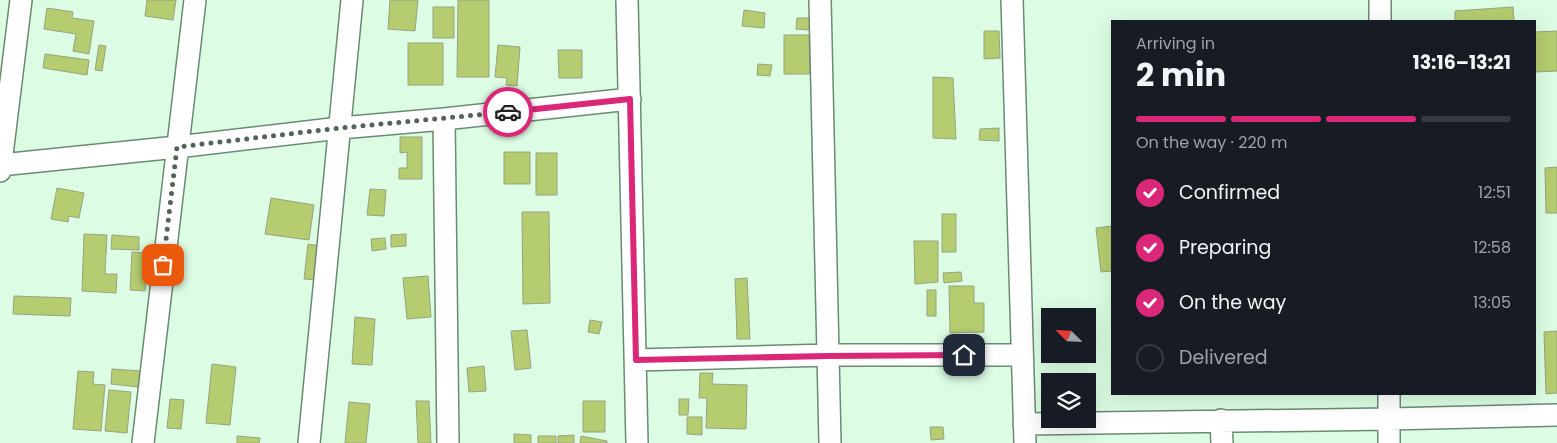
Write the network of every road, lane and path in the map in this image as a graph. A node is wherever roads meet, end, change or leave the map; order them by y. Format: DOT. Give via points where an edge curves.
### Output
graph roads {
  1 [pos="21,0"];
  2 [pos="194,0"];
  3 [pos="352,0"];
  4 [pos="628,0"];
  5 [pos="820,0"];
  6 [pos="1012,0"];
  7 [pos="1380,0"];
  8 [pos="1380,20"];
  9 [pos="630,99"];
  10 [pos="444,119"];
  11 [pos="340,128"];
  12 [pos="177,147"];
  13 [pos="0,167"];
  14 [pos="1022,355"];
  15 [pos="828,356"];
  16 [pos="636,360"];
  17 [pos="1389,395"];
  18 [pos="1557,415"];
  19 [pos="1389,419"];
  20 [pos="1221,420"];
  21 [pos="1024,433"];
  22 [pos="143,443"];
  23 [pos="309,443"];
  24 [pos="448,443"];
  25 [pos="637,443"];
  26 [pos="830,443"];
  27 [pos="1222,443"];
  28 [pos="1390,443"];
  1 -- 13 [label="street"];
  2 -- 12 [label="street"];
  3 -- 11 [label="street"];
  4 -- 9 [label="street"];
  5 -- 15 [label="street"];
  6 -- 14 [label="street"];
  7 -- 8 [label="street"];
  9 -- 10 [label="street"];
  9 -- 16 [label="street"];
  10 -- 11 [label="street"];
  10 -- 24 [label="street"];
  11 -- 12 [label="street"];
  11 -- 23 [label="street"];
  12 -- 13 [label="street"];
  12 -- 22 [label="street"];
  14 -- 15 [label="street"];
  14 -- 21 [label="street"];
  15 -- 16 [label="street"];
  15 -- 26 [label="street"];
  16 -- 25 [label="street"];
  17 -- 19 [label="street"];
  18 -- 19 [label="street"];
  19 -- 20 [label="street"];
  19 -- 28 [label="street"];
  20 -- 21 [label="street"];
  20 -- 27 [label="street"];
}
